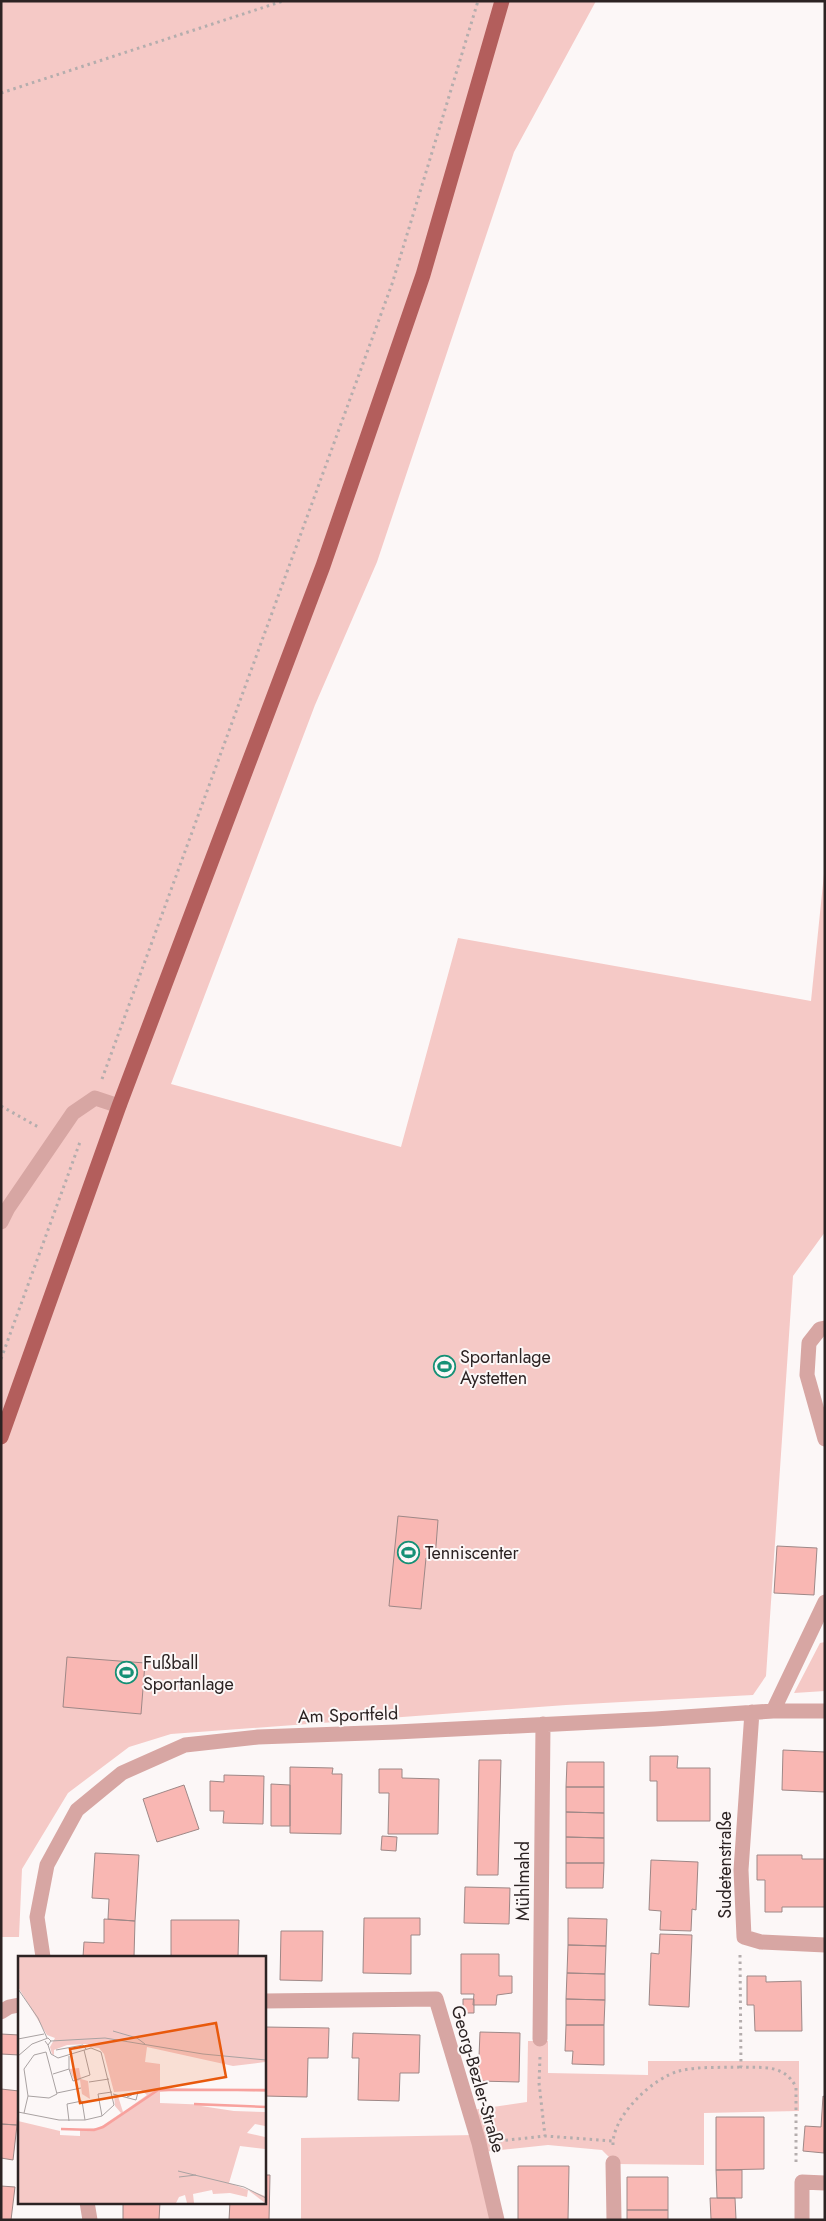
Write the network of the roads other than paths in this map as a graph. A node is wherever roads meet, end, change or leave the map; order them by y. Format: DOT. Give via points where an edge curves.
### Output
graph roads {
  1 [pos="502,1"];
  2 [pos="119,1106"];
  3 [pos="1,1222"];
  4 [pos="825,1328"];
  5 [pos="1,1438"];
  6 [pos="825,1439"];
  7 [pos="825,1602"];
  8 [pos="773,1711"];
  9 [pos="825,1711"];
  10 [pos="752,1712"];
  11 [pos="543,1724"];
  12 [pos="825,1944"];
  13 [pos="43,1956"];
  14 [pos="265,2001"];
  15 [pos="18,2005"];
  16 [pos="1,2012"];
  17 [pos="540,2039"];
  18 [pos="613,2163"];
  19 [pos="825,2183"];
  20 [pos="87,2204"];
  21 [pos="90,2220"];
  22 [pos="497,2220"];
  23 [pos="614,2220"];
  24 [pos="802,2220"];
  1 -- 2 [label="main road" via="424,275 323,566"];
  2 -- 3 [label="street" via="95,1098 73,1113"];
  2 -- 5 [label="main road"];
  4 -- 6 [label="street" via="820,1329 809,1343 807,1375"];
  7 -- 8 [label="street"];
  8 -- 9 [label="street, Am Sportfeld"];
  8 -- 10 [label="street, Am Sportfeld"];
  10 -- 11 [label="street, Am Sportfeld"];
  10 -- 12 [label="street, Sudetenstraße" via="740,1870 744,1937 761,1942"];
  11 -- 13 [label="street, Am Sportfeld" via="258,1737 193,1744 126,1771 77,1810 46,1865 37,1917"];
  11 -- 17 [label="street, Mühlmahd"];
  14 -- 22 [label="street, Georg-Bezler-Straße" via="436,1999 479,2143"];
  15 -- 16 [label="street"];
  18 -- 23 [label="street"];
  19 -- 24 [label="street" via="802,2182"];
  20 -- 21 [label="street"];
}
